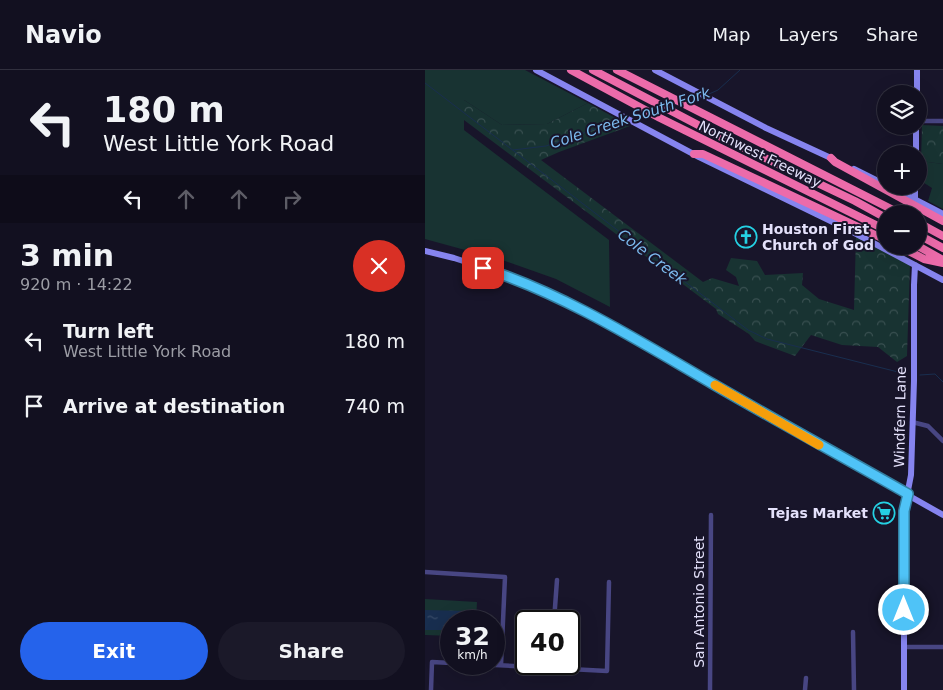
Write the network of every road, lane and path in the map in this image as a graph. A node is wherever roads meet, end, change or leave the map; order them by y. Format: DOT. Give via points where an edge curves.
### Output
graph roads {
  1 [pos="536,70"];
  2 [pos="571,70"];
  3 [pos="593,70"];
  4 [pos="617,70"];
  5 [pos="655,70"];
  6 [pos="917,70"];
  7 [pos="917,85"];
  8 [pos="927,121"];
  9 [pos="943,121"];
  10 [pos="694,154"];
  11 [pos="831,158"];
  12 [pos="877,181"];
  13 [pos="905,195"];
  14 [pos="915,195"];
  15 [pos="915,200"];
  16 [pos="883,205"];
  17 [pos="877,213"];
  18 [pos="943,214"];
  19 [pos="943,221"];
  20 [pos="877,226"];
  21 [pos="927,227"];
  22 [pos="877,236"];
  23 [pos="943,236"];
  24 [pos="927,239"];
  25 [pos="943,248"];
  26 [pos="425,251"];
  27 [pos="927,252"];
  28 [pos="918,255"];
  29 [pos="943,262"];
  30 [pos="915,265"];
  31 [pos="943,280"];
  32 [pos="912,422"];
  33 [pos="943,441"];
  34 [pos="908,494"];
  35 [pos="711,515"];
  36 [pos="943,515"];
  37 [pos="425,572"];
  38 [pos="557,580"];
  39 [pos="609,582"];
  40 [pos="504,610"];
  41 [pos="555,610"];
  42 [pos="853,632"];
  43 [pos="904,647"];
  44 [pos="943,647"];
  45 [pos="440,662"];
  46 [pos="580,669"];
  47 [pos="805,678"];
  48 [pos="431,690"];
  49 [pos="710,690"];
  50 [pos="805,690"];
  51 [pos="853,690"];
  52 [pos="904,690"];
  1 -- 10 [label="main road"];
  2 -- 20 [label="highway, Northwest Freeway"];
  3 -- 17 [label="highway"];
  4 -- 16 [label="highway, Northwest Freeway"];
  5 -- 11 [label="main road"];
  6 -- 7 [label="main road"];
  8 -- 9 [label="street"];
  10 -- 22 [label="highway" via="703,154"];
  10 -- 30 [label="main road"];
  11 -- 12 [label="main road"];
  11 -- 19 [label="highway"];
  13 -- 15 [label="main road"];
  14 -- 15 [label="main road"];
  15 -- 18 [label="main road"];
  21 -- 23 [label="highway"];
  24 -- 25 [label="highway"];
  26 -- 34 [label="main road" via="497,272 562,300"];
  27 -- 29 [label="highway"];
  28 -- 29 [label="highway"];
  30 -- 31 [label="main road"];
  30 -- 32 [label="main road, Windfern Lane"];
  32 -- 33 [label="street" via="928,426"];
  32 -- 34 [label="main road, Windfern Lane"];
  34 -- 36 [label="main road"];
  34 -- 43 [label="main road, Windfern Lane" via="904,511"];
  35 -- 49 [label="street, San Antonio Street"];
  37 -- 40 [label="street" via="505,577"];
  38 -- 41 [label="street"];
  39 -- 46 [label="street" via="607,671"];
  42 -- 51 [label="street"];
  43 -- 44 [label="street"];
  43 -- 52 [label="main road, Windfern Lane"];
  45 -- 48 [label="street" via="432,662"];
  47 -- 50 [label="street"];
}
